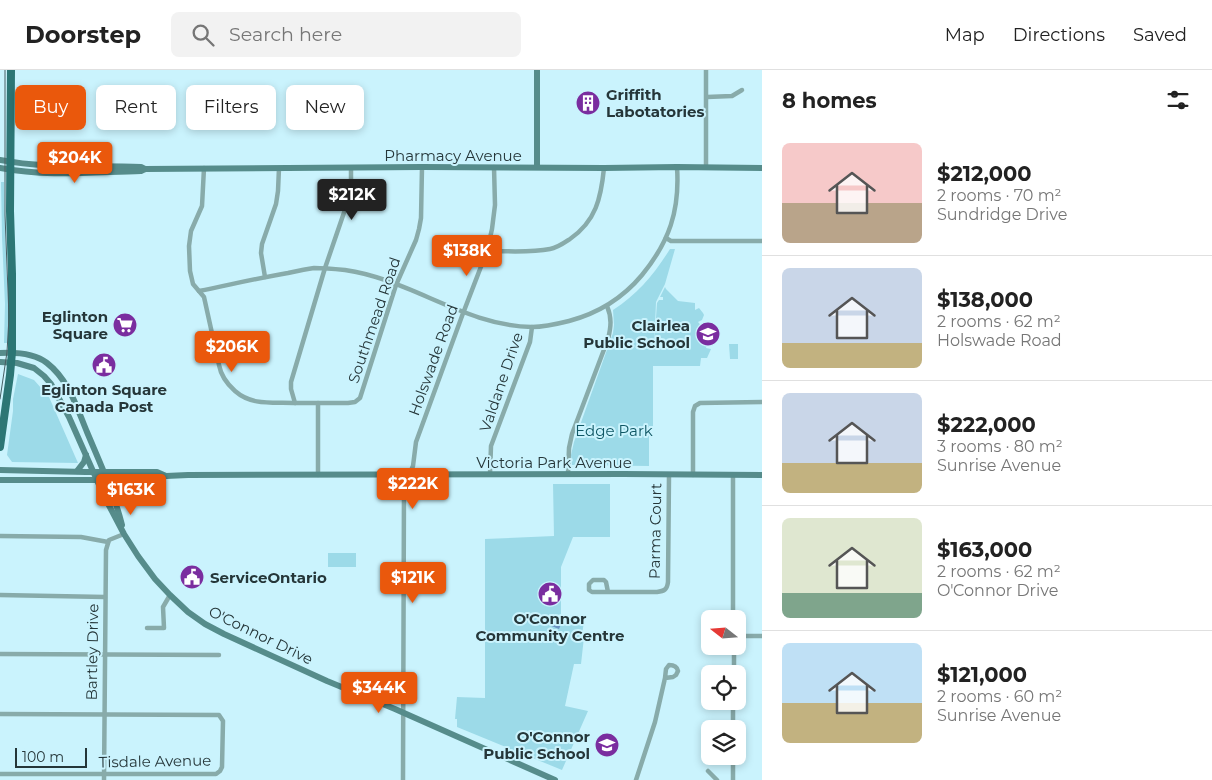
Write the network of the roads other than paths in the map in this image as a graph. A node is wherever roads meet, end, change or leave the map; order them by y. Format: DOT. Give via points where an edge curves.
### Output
graph roads {
  1 [pos="11,70"];
  2 [pos="537,70"];
  3 [pos="706,70"];
  4 [pos="742,90"];
  5 [pos="706,97"];
  6 [pos="0,160"];
  7 [pos="11,166"];
  8 [pos="422,167"];
  9 [pos="494,167"];
  10 [pos="537,167"];
  11 [pos="677,167"];
  12 [pos="706,167"];
  13 [pos="0,168"];
  14 [pos="204,168"];
  15 [pos="279,168"];
  16 [pos="351,168"];
  17 [pos="604,168"];
  18 [pos="762,168"];
  19 [pos="666,238"];
  20 [pos="762,240"];
  21 [pos="488,251"];
  22 [pos="325,268"];
  23 [pos="265,277"];
  24 [pos="396,285"];
  25 [pos="199,291"];
  26 [pos="606,306"];
  27 [pos="464,311"];
  28 [pos="532,326"];
  29 [pos="12,352"];
  30 [pos="0,353"];
  31 [pos="0,362"];
  32 [pos="12,363"];
  33 [pos="762,402"];
  34 [pos="296,403"];
  35 [pos="318,403"];
  36 [pos="0,447"];
  37 [pos="86,454"];
  38 [pos="97,455"];
  39 [pos="0,470"];
  40 [pos="77,471"];
  41 [pos="94,471"];
  42 [pos="104,472"];
  43 [pos="119,472"];
  44 [pos="490,474"];
  45 [pos="568,474"];
  46 [pos="409,475"];
  47 [pos="669,475"];
  48 [pos="693,475"];
  49 [pos="734,475"];
  50 [pos="762,475"];
  51 [pos="166,476"];
  52 [pos="318,476"];
  53 [pos="0,480"];
  54 [pos="97,480"];
  55 [pos="108,480"];
  56 [pos="124,480"];
  57 [pos="115,504"];
  58 [pos="124,534"];
  59 [pos="0,536"];
  60 [pos="108,542"];
  61 [pos="608,592"];
  62 [pos="0,595"];
  63 [pos="170,596"];
  64 [pos="105,597"];
  65 [pos="733,610"];
  66 [pos="148,628"];
  67 [pos="746,636"];
  68 [pos="762,636"];
  69 [pos="0,654"];
  70 [pos="105,656"];
  71 [pos="219,656"];
  72 [pos="665,678"];
  73 [pos="403,713"];
  74 [pos="0,714"];
  75 [pos="104,715"];
  76 [pos="733,765"];
  77 [pos="708,771"];
  78 [pos="0,774"];
  79 [pos="104,774"];
  80 [pos="104,780"];
  81 [pos="404,780"];
  82 [pos="555,780"];
  83 [pos="636,780"];
  84 [pos="717,780"];
  85 [pos="733,780"];
  1 -- 7 [label="main road"];
  2 -- 10 [label="main road"];
  3 -- 5 [label="street"];
  4 -- 5 [label="street" via="732,96"];
  5 -- 12 [label="street"];
  6 -- 7 [label="main road, Pharmacy Avenue"];
  7 -- 13 [label="main road, Pharmacy Avenue"];
  7 -- 14 [label="main road, Pharmacy Avenue" via="42,173"];
  7 -- 29 [label="main road"];
  8 -- 9 [label="main road, Pharmacy Avenue"];
  8 -- 16 [label="main road, Pharmacy Avenue"];
  8 -- 24 [label="street, Southmead Road" via="419,229"];
  9 -- 10 [label="main road, Pharmacy Avenue"];
  9 -- 21 [label="street, Holswade Road" via="495,205"];
  10 -- 17 [label="main road, Pharmacy Avenue"];
  11 -- 12 [label="main road, Pharmacy Avenue"];
  11 -- 17 [label="main road, Pharmacy Avenue"];
  11 -- 19 [label="street" via="676,206"];
  12 -- 18 [label="main road, Pharmacy Avenue"];
  14 -- 15 [label="main road, Pharmacy Avenue"];
  14 -- 25 [label="street" via="202,206 188,246 193,284"];
  15 -- 16 [label="main road, Pharmacy Avenue"];
  15 -- 23 [label="street" via="276,204 262,244"];
  16 -- 22 [label="street" via="349,198"];
  17 -- 21 [label="street" via="600,198 592,217 578,233 552,249"];
  19 -- 20 [label="street" via="671,241"];
  19 -- 26 [label="street" via="635,284"];
  21 -- 27 [label="street, Holswade Road"];
  22 -- 23 [label="street"];
  22 -- 24 [label="street" via="357,272"];
  22 -- 34 [label="street" via="291,382"];
  23 -- 25 [label="street"];
  24 -- 27 [label="street"];
  24 -- 35 [label="street, Southmead Road" via="360,398 348,403"];
  25 -- 34 [label="street" via="204,296 221,373 228,385 252,401"];
  26 -- 28 [label="street" via="577,318"];
  26 -- 45 [label="street" via="611,326 572,434"];
  27 -- 28 [label="street" via="502,324"];
  27 -- 46 [label="street, Holswade Road" via="416,442"];
  28 -- 44 [label="street, Valdane Drive" via="530,342 491,446"];
  29 -- 30 [label="main road"];
  29 -- 32 [label="main road"];
  29 -- 38 [label="main road" via="39,358 57,373 74,400"];
  31 -- 32 [label="main road"];
  32 -- 36 [label="main road"];
  32 -- 37 [label="main road" via="34,368 48,380"];
  33 -- 48 [label="street" via="700,403 694,406"];
  34 -- 35 [label="street"];
  35 -- 52 [label="street"];
  37 -- 40 [label="main road"];
  37 -- 41 [label="main road"];
  38 -- 42 [label="main road"];
  38 -- 43 [label="main road"];
  39 -- 40 [label="main road, Victoria Park Avenue"];
  40 -- 41 [label="main road, Victoria Park Avenue"];
  41 -- 42 [label="main road, Victoria Park Avenue"];
  41 -- 54 [label="main road"];
  42 -- 43 [label="main road, Victoria Park Avenue"];
  42 -- 55 [label="main road"];
  43 -- 51 [label="main road, Victoria Park Avenue" via="157,472"];
  44 -- 45 [label="main road, Victoria Park Avenue"];
  44 -- 46 [label="main road, Victoria Park Avenue"];
  45 -- 47 [label="main road, Victoria Park Avenue"];
  46 -- 52 [label="main road, Victoria Park Avenue"];
  46 -- 73 [label="street, Holswade Road" via="404,483"];
  47 -- 48 [label="main road, Victoria Park Avenue"];
  47 -- 61 [label="street, Parma Court" via="667,588 664,591"];
  48 -- 49 [label="main road, Victoria Park Avenue"];
  49 -- 50 [label="main road, Victoria Park Avenue"];
  49 -- 65 [label="street"];
  51 -- 52 [label="main road, Victoria Park Avenue"];
  51 -- 56 [label="main road, Victoria Park Avenue" via="156,480"];
  53 -- 54 [label="main road, Victoria Park Avenue"];
  54 -- 55 [label="main road, Victoria Park Avenue"];
  54 -- 58 [label="main road, O'Connor Drive"];
  55 -- 56 [label="main road, Victoria Park Avenue"];
  55 -- 57 [label="main road, O'Connor Drive"];
  56 -- 57 [label="main road" via="116,494"];
  57 -- 58 [label="main road, O'Connor Drive"];
  58 -- 60 [label="street"];
  58 -- 63 [label="main road, O'Connor Drive"];
  59 -- 60 [label="street" via="81,537"];
  60 -- 64 [label="street, Bartley Drive"];
  61 -- 61 [label="street, Parma Court" via="604,580 593,580 589,584 592,592"];
  62 -- 64 [label="street"];
  63 -- 66 [label="street" via="163,607 164,628"];
  63 -- 73 [label="main road, O'Connor Drive" via="205,624 224,634"];
  64 -- 70 [label="street, Bartley Drive"];
  67 -- 68 [label="street"];
  69 -- 70 [label="street"];
  70 -- 71 [label="street"];
  70 -- 75 [label="street, Bartley Drive"];
  72 -- 83 [label="street" via="655,724"];
  73 -- 81 [label="street, Holswade Road"];
  73 -- 82 [label="main road, O'Connor Drive"];
  74 -- 75 [label="street"];
  75 -- 79 [label="street, Bartley Drive"];
  75 -- 79 [label="street, Tisdale Avenue" via="218,715 223,721 222,764 218,774"];
  76 -- 85 [label="street"];
  77 -- 84 [label="street"];
  78 -- 79 [label="street, Tisdale Avenue"];
  79 -- 80 [label="street, Bartley Drive"];
}
